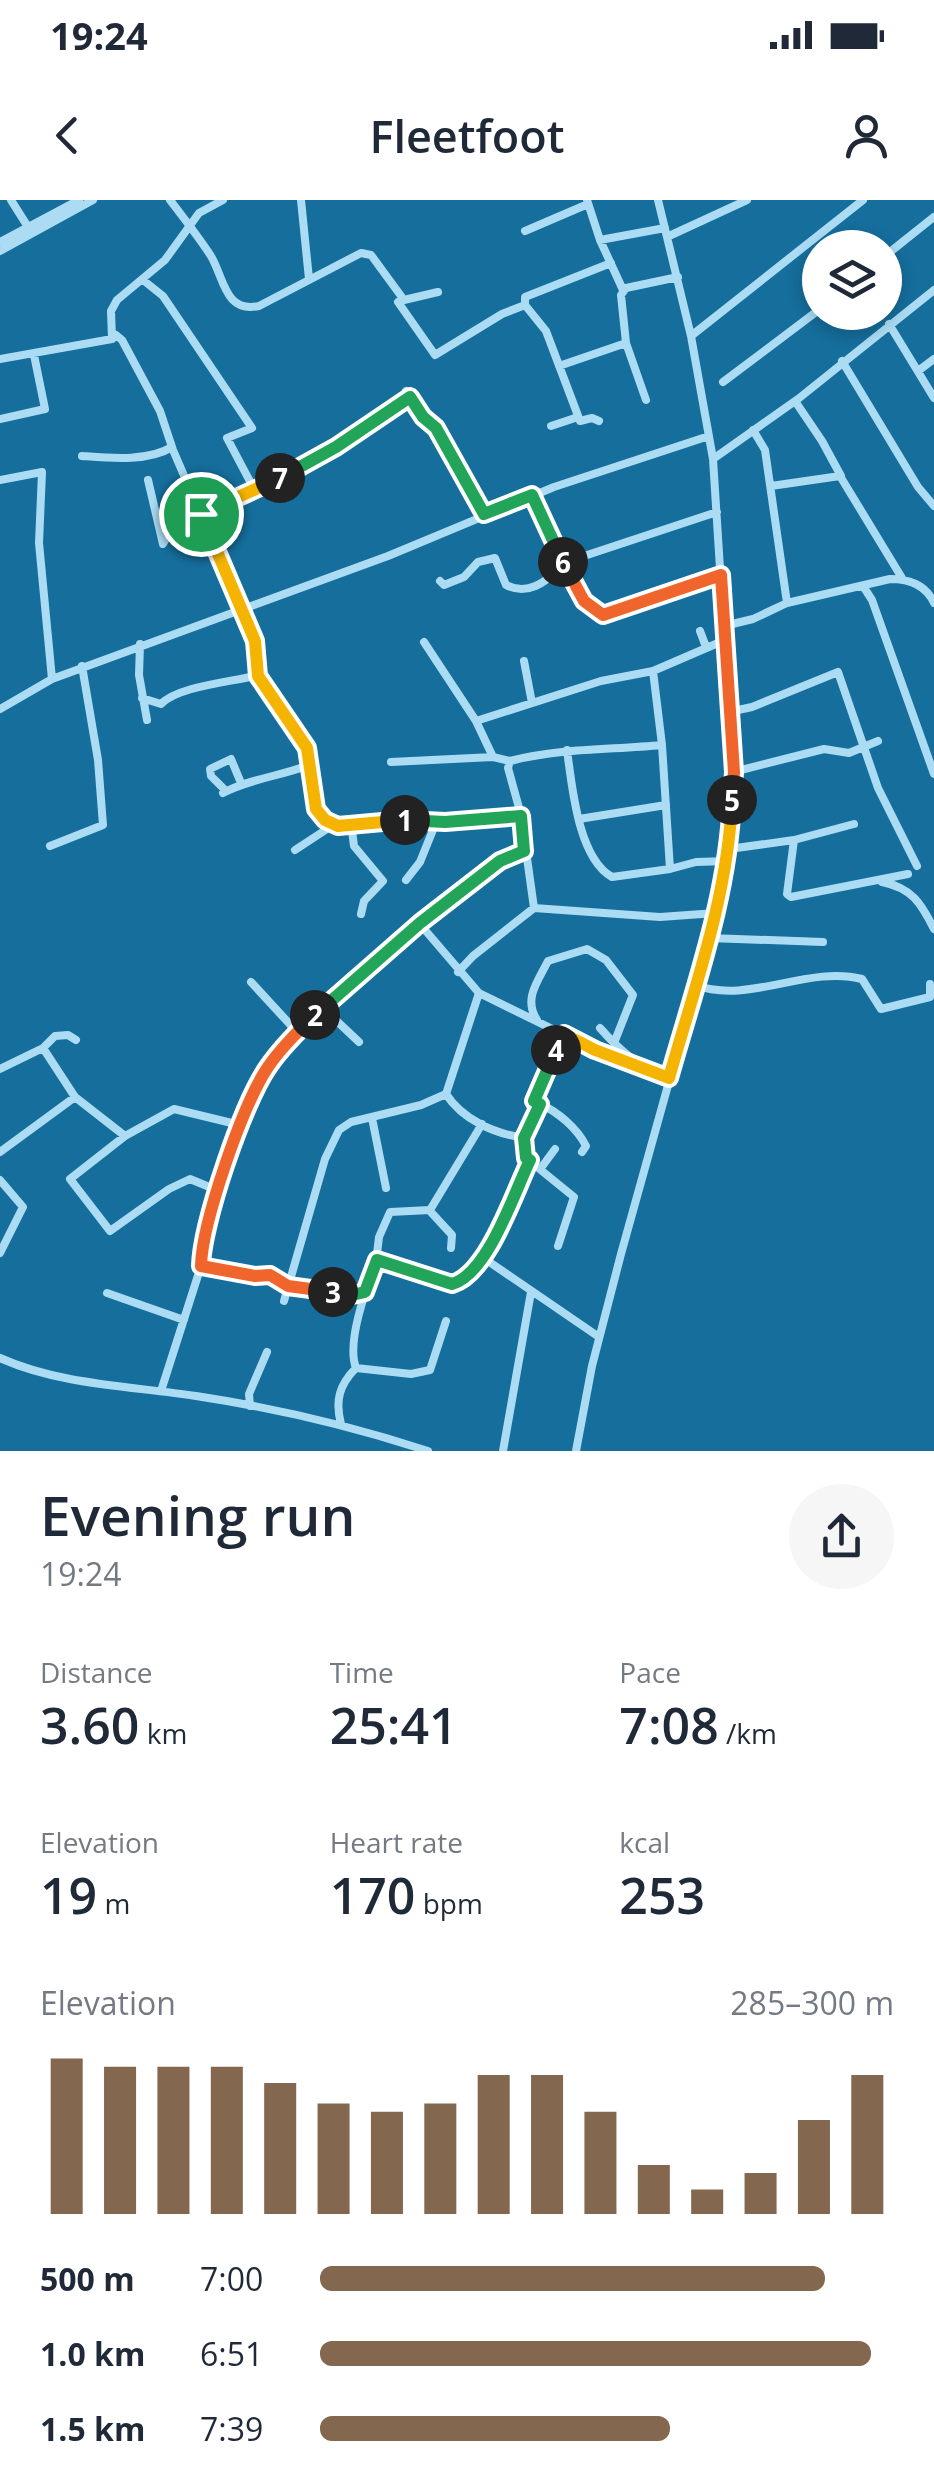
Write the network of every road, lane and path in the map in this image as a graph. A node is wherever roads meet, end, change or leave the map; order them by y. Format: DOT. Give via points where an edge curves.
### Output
graph roads {
  1 [pos="11,200"];
  2 [pos="80,200"];
  3 [pos="93,200"];
  4 [pos="170,200"];
  5 [pos="223,200"];
  6 [pos="301,200"];
  7 [pos="658,200"];
  8 [pos="747,200"];
  9 [pos="861,201"];
  10 [pos="588,202"];
  11 [pos="934,217"];
  12 [pos="28,226"];
  13 [pos="188,226"];
  14 [pos="526,231"];
  15 [pos="667,232"];
  16 [pos="600,240"];
  17 [pos="0,242"];
  18 [pos="902,242"];
  19 [pos="0,251"];
  20 [pos="611,263"];
  21 [pos="678,278"];
  22 [pos="309,279"];
  23 [pos="143,280"];
  24 [pos="624,290"];
  25 [pos="934,290"];
  26 [pos="438,292"];
  27 [pos="398,302"];
  28 [pos="525,305"];
  29 [pos="902,314"];
  30 [pos="802,322"];
  31 [pos="881,330"];
  32 [pos="892,330"];
  33 [pos="114,334"];
  34 [pos="691,336"];
  35 [pos="626,343"];
  36 [pos="34,355"];
  37 [pos="0,359"];
  38 [pos="934,360"];
  39 [pos="842,361"];
  40 [pos="559,366"];
  41 [pos="918,371"];
  42 [pos="722,382"];
  43 [pos="934,398"];
  44 [pos="646,400"];
  45 [pos="795,401"];
  46 [pos="578,417"];
  47 [pos="0,419"];
  48 [pos="599,421"];
  49 [pos="551,426"];
  50 [pos="753,430"];
  51 [pos="709,436"];
  52 [pos="172,447"];
  53 [pos="82,456"];
  54 [pos="713,459"];
  55 [pos="840,476"];
  56 [pos="0,480"];
  57 [pos="148,480"];
  58 [pos="770,486"];
  59 [pos="254,488"];
  60 [pos="532,495"];
  61 [pos="934,506"];
  62 [pos="717,512"];
  63 [pos="201,514"];
  64 [pos="484,514"];
  65 [pos="564,564"];
  66 [pos="721,575"];
  67 [pos="903,579"];
  68 [pos="440,580"];
  69 [pos="934,584"];
  70 [pos="863,586"];
  71 [pos="922,587"];
  72 [pos="787,603"];
  73 [pos="934,603"];
  74 [pos="241,608"];
  75 [pos="724,626"];
  76 [pos="700,631"];
  77 [pos="726,640"];
  78 [pos="424,642"];
  79 [pos="140,644"];
  80 [pos="706,647"];
  81 [pos="524,661"];
  82 [pos="82,666"];
  83 [pos="653,671"];
  84 [pos="258,676"];
  85 [pos="52,679"];
  86 [pos="142,698"];
  87 [pos="532,703"];
  88 [pos="0,709"];
  89 [pos="729,712"];
  90 [pos="147,720"];
  91 [pos="476,721"];
  92 [pos="878,741"];
  93 [pos="865,744"];
  94 [pos="662,745"];
  95 [pos="567,750"];
  96 [pos="493,757"];
  97 [pos="510,761"];
  98 [pos="391,762"];
  99 [pos="310,766"];
  100 [pos="734,772"];
  101 [pos="934,774"];
  102 [pos="241,783"];
  103 [pos="666,804"];
  104 [pos="521,816"];
  105 [pos="579,819"];
  106 [pos="437,820"];
  107 [pos="351,823"];
  108 [pos="854,824"];
  109 [pos="338,826"];
  110 [pos="794,840"];
  111 [pos="50,846"];
  112 [pos="729,849"];
  113 [pos="295,850"];
  114 [pos="524,851"];
  115 [pos="728,861"];
  116 [pos="917,866"];
  117 [pos="670,869"];
  118 [pos="908,874"];
  119 [pos="406,880"];
  120 [pos="877,882"];
  121 [pos="534,908"];
  122 [pos="361,914"];
  123 [pos="716,914"];
  124 [pos="420,923"];
  125 [pos="934,929"];
  126 [pos="709,938"];
  127 [pos="823,942"];
  128 [pos="458,972"];
  129 [pos="251,982"];
  130 [pos="930,984"];
  131 [pos="695,986"];
  132 [pos="479,994"];
  133 [pos="531,996"];
  134 [pos="322,1007"];
  135 [pos="514,1009"];
  136 [pos="537,1020"];
  137 [pos="600,1028"];
  138 [pos="297,1032"];
  139 [pos="564,1034"];
  140 [pos="76,1040"];
  141 [pos="358,1042"];
  142 [pos="614,1044"];
  143 [pos="43,1048"];
  144 [pos="0,1069"];
  145 [pos="644,1069"];
  146 [pos="669,1078"];
  147 [pos="446,1094"];
  148 [pos="75,1097"];
  149 [pos="540,1104"];
  150 [pos="372,1118"];
  151 [pos="482,1124"];
  152 [pos="240,1126"];
  153 [pos="125,1136"];
  154 [pos="524,1138"];
  155 [pos="555,1149"];
  156 [pos="0,1152"];
  157 [pos="582,1152"];
  158 [pos="530,1160"];
  159 [pos="541,1168"];
  160 [pos="0,1180"];
  161 [pos="386,1188"];
  162 [pos="219,1191"];
  163 [pos="429,1210"];
  164 [pos="558,1246"];
  165 [pos="451,1248"];
  166 [pos="0,1253"];
  167 [pos="482,1257"];
  168 [pos="376,1262"];
  169 [pos="201,1266"];
  170 [pos="288,1286"];
  171 [pos="107,1292"];
  172 [pos="365,1292"];
  173 [pos="530,1292"];
  174 [pos="284,1301"];
  175 [pos="184,1320"];
  176 [pos="446,1321"];
  177 [pos="599,1337"];
  178 [pos="267,1352"];
  179 [pos="0,1358"];
  180 [pos="356,1368"];
  181 [pos="161,1391"];
  182 [pos="250,1406"];
  183 [pos="340,1424"];
  184 [pos="428,1451"];
  185 [pos="504,1451"];
  186 [pos="576,1451"];
  1 -- 12 [label="street"];
  2 -- 12 [label="street"];
  3 -- 19 [label="street"];
  4 -- 13 [label="street"];
  5 -- 13 [label="street"];
  6 -- 22 [label="street"];
  7 -- 15 [label="street"];
  8 -- 15 [label="street"];
  9 -- 34 [label="street"];
  10 -- 14 [label="street"];
  10 -- 16 [label="street"];
  11 -- 18 [label="street"];
  12 -- 17 [label="street"];
  13 -- 22 [label="street" via="239,306 255,308"];
  13 -- 23 [label="street"];
  15 -- 16 [label="street"];
  15 -- 21 [label="street"];
  16 -- 20 [label="street"];
  20 -- 24 [label="street"];
  20 -- 28 [label="street" via="525,297"];
  21 -- 24 [label="street"];
  21 -- 34 [label="street"];
  22 -- 26 [label="street" via="366,253 404,300"];
  23 -- 33 [label="street" via="113,307"];
  23 -- 59 [label="street" via="163,296 252,428 227,438"];
  24 -- 35 [label="street"];
  25 -- 29 [label="street"];
  27 -- 28 [label="street" via="436,354"];
  28 -- 40 [label="street" via="544,327"];
  30 -- 42 [label="street"];
  31 -- 39 [label="street"];
  32 -- 41 [label="street"];
  33 -- 36 [label="street"];
  33 -- 52 [label="street" via="160,411"];
  34 -- 51 [label="street"];
  35 -- 40 [label="street"];
  35 -- 44 [label="street"];
  36 -- 37 [label="street"];
  36 -- 47 [label="street" via="45,410"];
  38 -- 41 [label="street"];
  39 -- 45 [label="street"];
  39 -- 61 [label="street"];
  40 -- 46 [label="street"];
  41 -- 43 [label="street"];
  45 -- 50 [label="street"];
  45 -- 55 [label="street"];
  46 -- 48 [label="street"];
  46 -- 49 [label="street"];
  50 -- 54 [label="street"];
  50 -- 58 [label="street" via="766,450"];
  51 -- 54 [label="street"];
  51 -- 60 [label="street"];
  52 -- 53 [label="street" via="127,457"];
  52 -- 63 [label="street"];
  54 -- 62 [label="street"];
  55 -- 58 [label="street"];
  55 -- 67 [label="street"];
  56 -- 85 [label="street" via="42,472 39,543"];
  57 -- 63 [label="street" via="164,544 172,527"];
  58 -- 72 [label="street"];
  59 -- 63 [label="street"];
  59 -- 64 [label="street" via="336,447 408,394 436,428"];
  60 -- 64 [label="street"];
  60 -- 65 [label="street"];
  62 -- 65 [label="street"];
  62 -- 66 [label="street"];
  63 -- 74 [label="street"];
  64 -- 74 [label="street"];
  65 -- 66 [label="street" via="584,601 603,615"];
  65 -- 68 [label="street" via="522,590 506,585 495,558 444,586"];
  66 -- 75 [label="street"];
  67 -- 70 [label="street"];
  67 -- 71 [label="street"];
  69 -- 71 [label="street"];
  70 -- 72 [label="street"];
  70 -- 101 [label="street"];
  71 -- 73 [label="street"];
  72 -- 75 [label="street"];
  74 -- 79 [label="street"];
  74 -- 84 [label="street" via="255,641"];
  75 -- 77 [label="street"];
  76 -- 80 [label="street"];
  77 -- 80 [label="street"];
  77 -- 89 [label="street"];
  78 -- 91 [label="street"];
  79 -- 82 [label="street"];
  79 -- 86 [label="street"];
  80 -- 83 [label="street"];
  81 -- 87 [label="street"];
  82 -- 85 [label="street"];
  82 -- 111 [label="street" via="104,825"];
  83 -- 87 [label="street"];
  83 -- 94 [label="street"];
  84 -- 86 [label="street" via="183,691 161,704"];
  84 -- 99 [label="street" via="307,748"];
  85 -- 88 [label="street"];
  86 -- 90 [label="street"];
  87 -- 91 [label="street"];
  89 -- 93 [label="street" via="838,672"];
  89 -- 100 [label="street"];
  91 -- 96 [label="street"];
  92 -- 93 [label="street"];
  93 -- 100 [label="street" via="849,753 824,749"];
  93 -- 116 [label="street" via="878,788"];
  94 -- 95 [label="street"];
  94 -- 103 [label="street"];
  95 -- 97 [label="street"];
  95 -- 105 [label="street"];
  96 -- 97 [label="street"];
  96 -- 98 [label="street"];
  97 -- 104 [label="street"];
  99 -- 102 [label="street"];
  99 -- 109 [label="street" via="316,809"];
  100 -- 112 [label="street"];
  102 -- 102 [label="street" via="224,792 210,769 232,760"];
  103 -- 105 [label="street"];
  103 -- 117 [label="street"];
  104 -- 106 [label="street"];
  104 -- 114 [label="street"];
  105 -- 117 [label="street" via="605,874"];
  106 -- 107 [label="street"];
  106 -- 119 [label="street"];
  107 -- 109 [label="street"];
  107 -- 122 [label="street" via="354,846 383,882"];
  108 -- 110 [label="street"];
  109 -- 113 [label="street"];
  110 -- 112 [label="street"];
  110 -- 120 [label="street" via="791,897"];
  112 -- 115 [label="street"];
  114 -- 121 [label="street"];
  114 -- 124 [label="street" via="500,861"];
  115 -- 117 [label="street"];
  115 -- 123 [label="street"];
  118 -- 120 [label="street"];
  120 -- 125 [label="street" via="917,897"];
  121 -- 123 [label="street"];
  121 -- 128 [label="street"];
  123 -- 126 [label="street"];
  124 -- 128 [label="street"];
  124 -- 134 [label="street"];
  126 -- 127 [label="street"];
  126 -- 131 [label="street"];
  128 -- 132 [label="street"];
  129 -- 138 [label="street"];
  130 -- 131 [label="street" via="930,997 882,1009 862,979 845,974 742,990"];
  131 -- 146 [label="street"];
  132 -- 135 [label="street"];
  132 -- 147 [label="street"];
  133 -- 135 [label="street"];
  133 -- 136 [label="street"];
  133 -- 142 [label="street" via="548,961 586,948 598,952 634,995"];
  134 -- 138 [label="street"];
  134 -- 141 [label="street"];
  135 -- 136 [label="street"];
  136 -- 139 [label="street"];
  137 -- 142 [label="street"];
  138 -- 152 [label="street" via="266,1069"];
  139 -- 145 [label="street"];
  139 -- 149 [label="street" via="534,1101"];
  140 -- 143 [label="street" via="56,1036"];
  142 -- 145 [label="street"];
  143 -- 144 [label="street"];
  143 -- 148 [label="street"];
  145 -- 146 [label="street"];
  146 -- 177 [label="street"];
  147 -- 150 [label="street"];
  147 -- 151 [label="street" via="457,1111"];
  148 -- 153 [label="street"];
  148 -- 156 [label="street"];
  149 -- 154 [label="street"];
  149 -- 157 [label="street" via="583,1138"];
  150 -- 161 [label="street"];
  150 -- 170 [label="street" via="339,1130"];
  151 -- 154 [label="street"];
  151 -- 163 [label="street"];
  152 -- 153 [label="street" via="174,1109"];
  152 -- 162 [label="street"];
  153 -- 162 [label="street" via="70,1179 110,1231 190,1179"];
  154 -- 158 [label="street"];
  155 -- 159 [label="street"];
  158 -- 159 [label="street"];
  158 -- 167 [label="street"];
  159 -- 164 [label="street" via="574,1197"];
  160 -- 166 [label="street" via="23,1207"];
  162 -- 169 [label="street"];
  163 -- 165 [label="street" via="452,1235"];
  163 -- 168 [label="street" via="390,1212"];
  167 -- 168 [label="street" via="472,1273 452,1284"];
  167 -- 173 [label="street"];
  168 -- 172 [label="street"];
  169 -- 170 [label="street" via="270,1275"];
  169 -- 175 [label="street"];
  170 -- 172 [label="street"];
  170 -- 174 [label="street"];
  171 -- 175 [label="street"];
  172 -- 180 [label="street" via="354,1342"];
  173 -- 177 [label="street"];
  173 -- 185 [label="street"];
  175 -- 181 [label="street"];
  176 -- 180 [label="street" via="430,1370"];
  177 -- 186 [label="street"];
  178 -- 182 [label="street"];
  179 -- 181 [label="street" via="34,1373"];
  180 -- 183 [label="street" via="336,1404"];
  181 -- 182 [label="street"];
  182 -- 183 [label="street"];
  183 -- 184 [label="street"];
}
